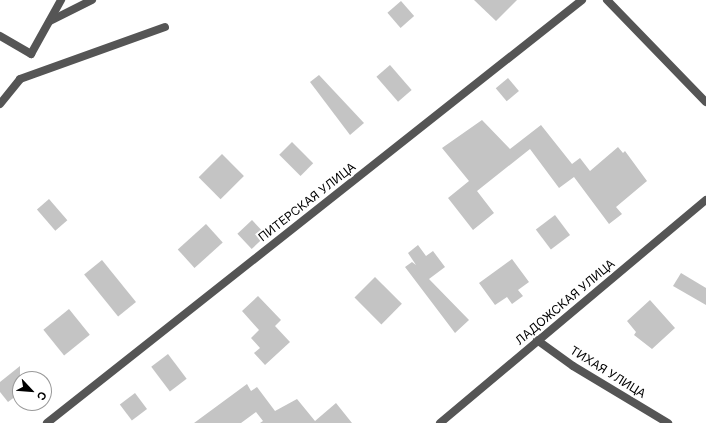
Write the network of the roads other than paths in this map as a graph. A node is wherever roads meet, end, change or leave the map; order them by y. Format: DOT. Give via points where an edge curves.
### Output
graph roads {
  1 [pos="61,0"];
  2 [pos="92,0"];
  3 [pos="582,0"];
  4 [pos="607,0"];
  5 [pos="50,21"];
  6 [pos="165,28"];
  7 [pos="0,36"];
  8 [pos="706,102"];
  9 [pos="0,104"];
  10 [pos="706,200"];
  11 [pos="538,340"];
  12 [pos="47,423"];
  13 [pos="440,423"];
  14 [pos="668,423"];
  1 -- 5 [label="street"];
  2 -- 5 [label="street"];
  3 -- 12 [label="street, ПИТЕРСКАЯ УЛИЦА"];
  4 -- 8 [label="street"];
  5 -- 7 [label="street" via="31,54"];
  6 -- 9 [label="street" via="20,79"];
  10 -- 11 [label="street, ЛАДОЖСКАЯ УЛИЦА"];
  11 -- 13 [label="street, ЛАДОЖСКАЯ УЛИЦА"];
  11 -- 14 [label="street, ТИХАЯ УЛИЦА" via="573,366"];
}
